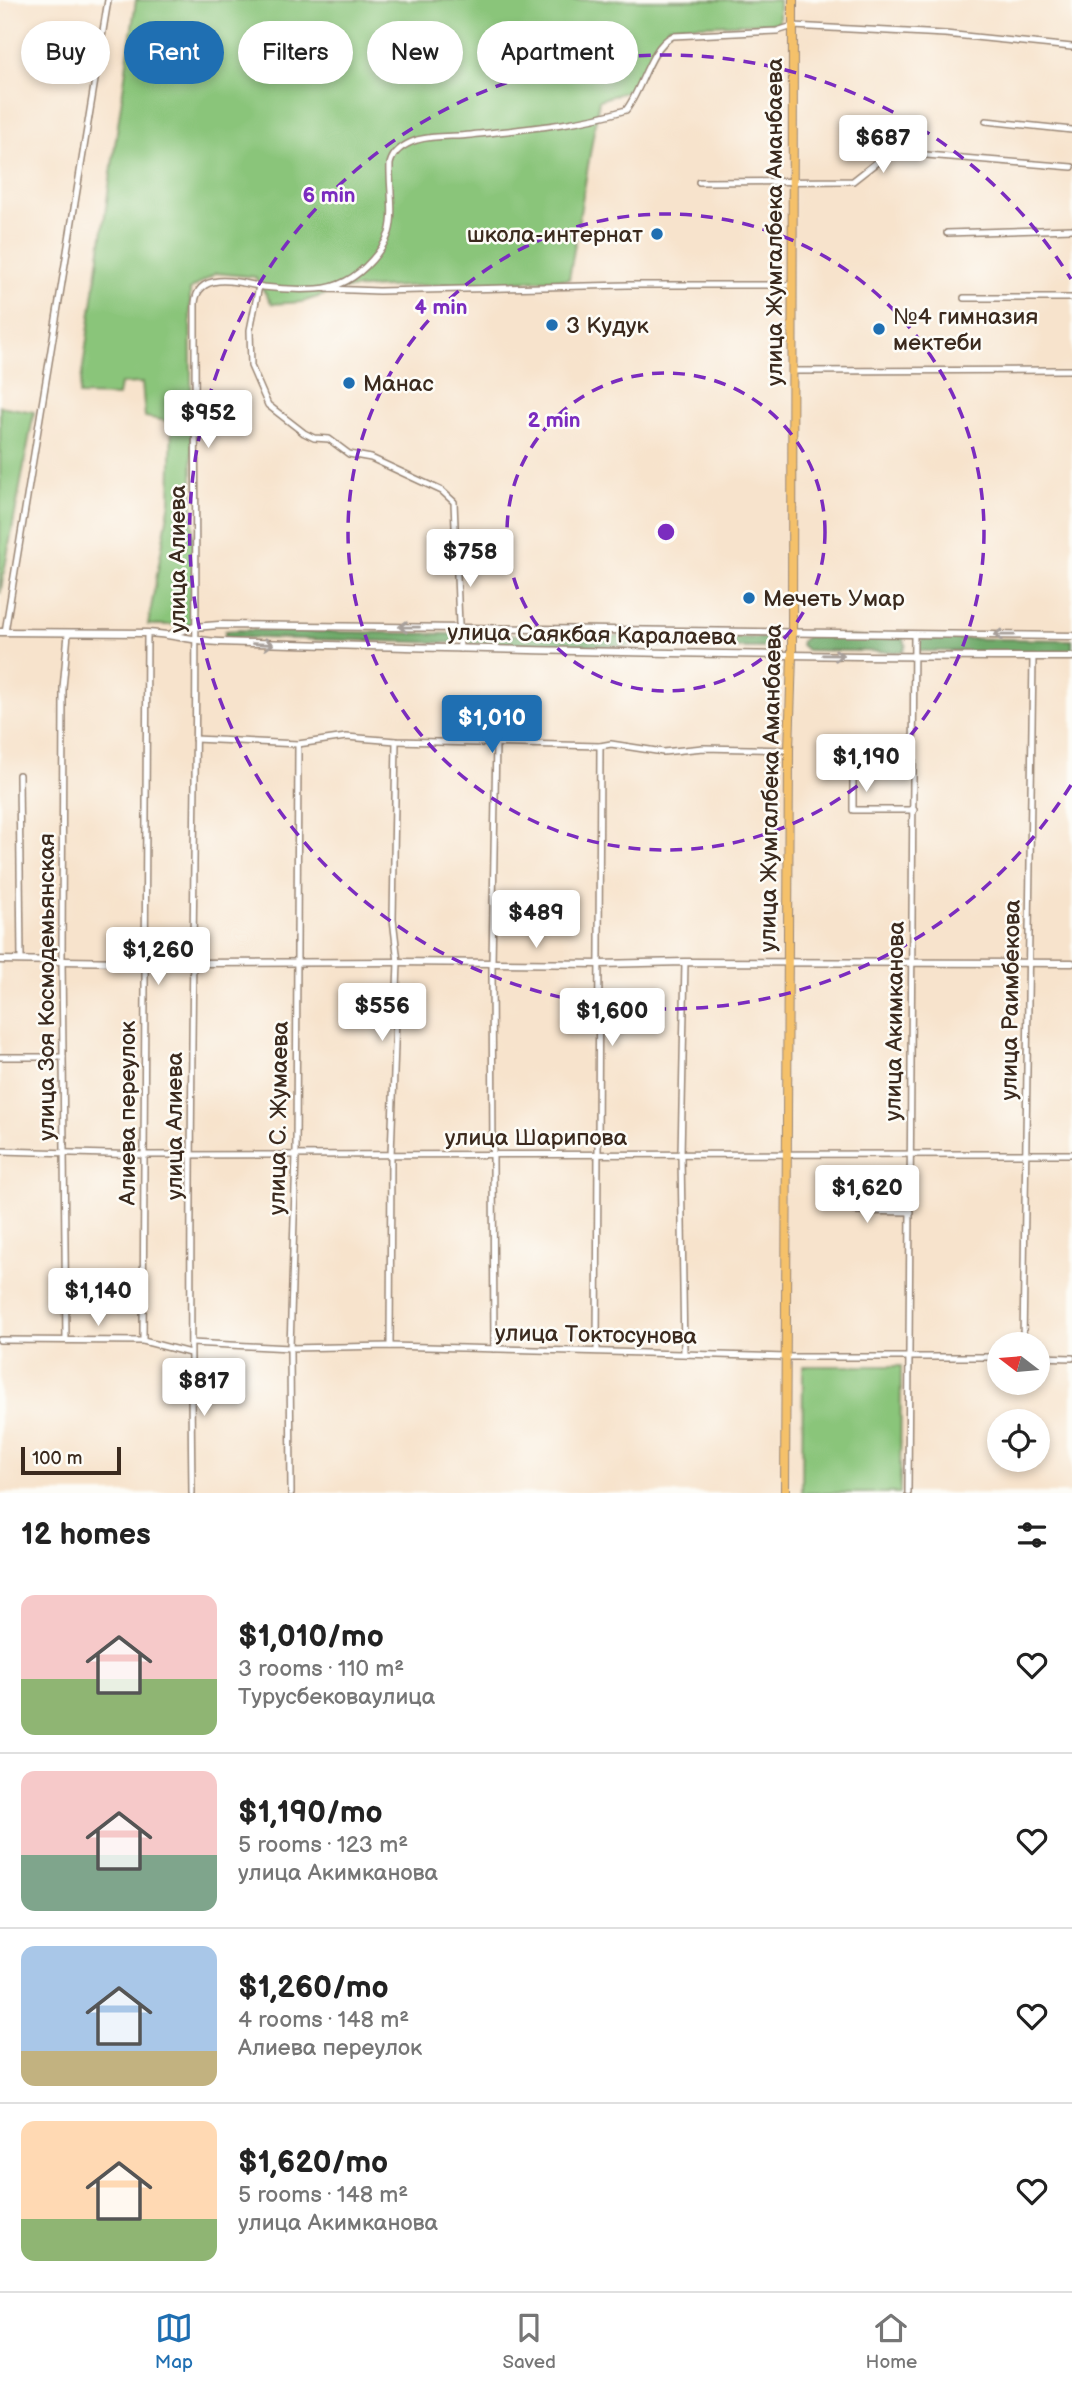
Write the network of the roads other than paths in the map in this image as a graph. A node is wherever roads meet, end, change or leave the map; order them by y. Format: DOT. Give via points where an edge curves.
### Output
graph roads {
  1 [pos="108,0"];
  2 [pos="793,0"];
  3 [pos="793,26"];
  4 [pos="1072,47"];
  5 [pos="986,121"];
  6 [pos="1072,130"];
  7 [pos="1072,167"];
  8 [pos="792,181"];
  9 [pos="699,182"];
  10 [pos="1072,229"];
  11 [pos="947,233"];
  12 [pos="793,285"];
  13 [pos="259,286"];
  14 [pos="318,289"];
  15 [pos="1072,298"];
  16 [pos="964,299"];
  17 [pos="1072,370"];
  18 [pos="793,371"];
  19 [pos="194,627"];
  20 [pos="458,628"];
  21 [pos="3,632"];
  22 [pos="147,632"];
  23 [pos="792,632"];
  24 [pos="68,634"];
  25 [pos="171,634"];
  26 [pos="914,634"];
  27 [pos="1072,636"];
  28 [pos="195,641"];
  29 [pos="460,649"];
  30 [pos="792,655"];
  31 [pos="913,657"];
  32 [pos="1033,657"];
  33 [pos="1072,657"];
  34 [pos="195,739"];
  35 [pos="396,741"];
  36 [pos="496,742"];
  37 [pos="298,744"];
  38 [pos="853,744"];
  39 [pos="600,746"];
  40 [pos="789,750"];
  41 [pos="19,775"];
  42 [pos="914,810"];
  43 [pos="0,960"];
  44 [pos="21,960"];
  45 [pos="62,960"];
  46 [pos="685,961"];
  47 [pos="145,962"];
  48 [pos="398,962"];
  49 [pos="912,962"];
  50 [pos="1028,962"];
  51 [pos="192,963"];
  52 [pos="297,963"];
  53 [pos="788,963"];
  54 [pos="1072,963"];
  55 [pos="492,964"];
  56 [pos="600,964"];
  57 [pos="63,1057"];
  58 [pos="0,1058"];
  59 [pos="0,1151"];
  60 [pos="64,1152"];
  61 [pos="598,1154"];
  62 [pos="1026,1154"];
  63 [pos="1072,1154"];
  64 [pos="145,1155"];
  65 [pos="192,1155"];
  66 [pos="296,1155"];
  67 [pos="391,1155"];
  68 [pos="494,1155"];
  69 [pos="681,1155"];
  70 [pos="787,1155"];
  71 [pos="910,1155"];
  72 [pos="855,1199"];
  73 [pos="911,1212"];
  74 [pos="1023,1332"];
  75 [pos="0,1339"];
  76 [pos="66,1340"];
  77 [pos="143,1341"];
  78 [pos="191,1343"];
  79 [pos="390,1346"];
  80 [pos="290,1349"];
  81 [pos="494,1349"];
  82 [pos="597,1351"];
  83 [pos="190,1353"];
  84 [pos="684,1353"];
  85 [pos="786,1357"];
  86 [pos="987,1357"];
  87 [pos="1050,1357"];
  88 [pos="1072,1358"];
  89 [pos="910,1359"];
  90 [pos="192,1493"];
  91 [pos="290,1493"];
  92 [pos="785,1493"];
  93 [pos="908,1493"];
  1 -- 21 [label="street"];
  2 -- 3 [label="main road, улица Жумгалбека Аманбаева"];
  3 -- 4 [label="street"];
  3 -- 8 [label="main road, улица Жумгалбека Аманбаева"];
  3 -- 14 [label="street, улица Алиева" via="666,39 626,110 550,125 427,138 402,147 391,158 390,229 381,250 360,274"];
  5 -- 6 [label="street"];
  7 -- 8 [label="street" via="890,152 853,181"];
  8 -- 9 [label="street"];
  8 -- 12 [label="main road, улица Жумгалбека Аманбаева"];
  10 -- 11 [label="street"];
  12 -- 14 [label="street"];
  12 -- 18 [label="main road, улица Жумгалбека Аманбаева"];
  13 -- 14 [label="street, улица Алиева"];
  13 -- 19 [label="street, улица Алиева" via="216,281 195,298"];
  13 -- 20 [label="street" via="250,330 251,366 268,405 304,433 329,439 349,454 371,458 442,491 454,502"];
  15 -- 16 [label="street"];
  17 -- 18 [label="street"];
  18 -- 23 [label="main road, улица Жумгалбека Аманбаева"];
  20 -- 19 [label="street, улица Саякбая Каралаева, one-way"];
  19 -- 25 [label="street, улица Саякбая Каралаева"];
  19 -- 28 [label="street, улица Алиева"];
  20 -- 23 [label="street, улица Саякбая Каралаева"];
  20 -- 29 [label="street"];
  21 -- 24 [label="street"];
  22 -- 24 [label="street"];
  22 -- 25 [label="street"];
  22 -- 47 [label="street, Алиева переулок"];
  23 -- 26 [label="street, улица Саякбая Каралаева"];
  23 -- 30 [label="main road, улица Жумгалбека Аманбаева"];
  24 -- 45 [label="street, улица Зоя Космодемьянская" via="63,688"];
  25 -- 28 [label="street, улица Саякбая Каралаева"];
  27 -- 26 [label="street, улица Саякбая Каралаева, one-way"];
  26 -- 31 [label="street, улица Акимканова"];
  28 -- 29 [label="street, улица Саякбая Каралаева, one-way"];
  28 -- 34 [label="street, улица Алиева"];
  29 -- 30 [label="street, улица Саякбая Каралаева"];
  30 -- 31 [label="street, улица Саякбая Каралаева, one-way"];
  30 -- 40 [label="main road, улица Жумгалбека Аманбаева"];
  31 -- 32 [label="street, улица Саякбая Каралаева"];
  31 -- 42 [label="street, улица Акимканова"];
  32 -- 33 [label="street, улица Саякбая Каралаева"];
  32 -- 50 [label="street, улица Раимбекова"];
  34 -- 37 [label="street"];
  34 -- 51 [label="street, улица Алиева"];
  35 -- 36 [label="street"];
  35 -- 37 [label="street" via="346,737"];
  35 -- 48 [label="street" via="393,919"];
  36 -- 39 [label="street"];
  36 -- 55 [label="street"];
  37 -- 52 [label="street, улица С. Жумаева"];
  38 -- 42 [label="street" via="853,810"];
  39 -- 40 [label="street" via="663,752"];
  39 -- 56 [label="street"];
  40 -- 53 [label="main road, улица Жумгалбека Аманбаева"];
  41 -- 44 [label="street"];
  42 -- 49 [label="street, улица Акимканова"];
  43 -- 44 [label="street"];
  44 -- 45 [label="street"];
  45 -- 47 [label="street"];
  45 -- 57 [label="street, улица Зоя Космодемьянская"];
  46 -- 53 [label="street"];
  46 -- 56 [label="street"];
  46 -- 69 [label="street"];
  47 -- 51 [label="street"];
  47 -- 64 [label="street, Алиева переулок"];
  48 -- 52 [label="street"];
  48 -- 55 [label="street"];
  48 -- 67 [label="street"];
  49 -- 50 [label="street"];
  49 -- 53 [label="street"];
  49 -- 71 [label="street, улица Акимканова"];
  50 -- 54 [label="street"];
  50 -- 62 [label="street, улица Раимбекова"];
  51 -- 52 [label="street"];
  51 -- 65 [label="street, улица Алиева"];
  52 -- 66 [label="street, улица С. Жумаева"];
  53 -- 70 [label="main road, улица Жумгалбека Аманбаева"];
  55 -- 56 [label="street"];
  55 -- 68 [label="street"];
  56 -- 61 [label="street"];
  57 -- 58 [label="street"];
  57 -- 60 [label="street, улица Зоя Космодемьянская"];
  59 -- 60 [label="street, улица Шарипова"];
  60 -- 64 [label="street, улица Шарипова"];
  60 -- 76 [label="street, улица Зоя Космодемьянская"];
  61 -- 68 [label="street, улица Шарипова"];
  61 -- 69 [label="street, улица Шарипова"];
  61 -- 82 [label="street"];
  62 -- 63 [label="street, улица Шарипова"];
  62 -- 71 [label="street, улица Шарипова"];
  62 -- 74 [label="street, улица Раимбекова"];
  64 -- 65 [label="street, улица Шарипова"];
  64 -- 77 [label="street, Алиева переулок"];
  65 -- 66 [label="street, улица Шарипова"];
  65 -- 78 [label="street, улица Алиева"];
  66 -- 67 [label="street, улица Шарипова"];
  66 -- 80 [label="street, улица С. Жумаева"];
  67 -- 68 [label="street, улица Шарипова"];
  67 -- 79 [label="street"];
  68 -- 81 [label="street"];
  69 -- 70 [label="street, улица Шарипова"];
  69 -- 84 [label="street"];
  70 -- 71 [label="street, улица Шарипова"];
  70 -- 85 [label="main road, улица Жумгалбека Аманбаева"];
  71 -- 73 [label="street, улица Акимканова"];
  72 -- 73 [label="street" via="856,1211"];
  73 -- 89 [label="street, улица Акимканова"];
  75 -- 76 [label="street"];
  76 -- 77 [label="street"];
  77 -- 83 [label="street"];
  78 -- 80 [label="street, улица Токтосунова"];
  78 -- 83 [label="street, улица Алиева"];
  79 -- 80 [label="street, улица Токтосунова"];
  79 -- 81 [label="street, улица Токтосунова"];
  80 -- 91 [label="street, улица С. Жумаева"];
  81 -- 82 [label="street, улица Токтосунова"];
  82 -- 84 [label="street, улица Токтосунова"];
  83 -- 90 [label="street, улица Алиева"];
  84 -- 85 [label="street, улица Токтосунова"];
  85 -- 89 [label="street, улица Токтосунова"];
  85 -- 92 [label="main road, улица Жумгалбека Аманбаева"];
  86 -- 89 [label="street, улица Токтосунова"];
  87 -- 88 [label="street"];
  89 -- 93 [label="street, улица Акимканова"];
}
